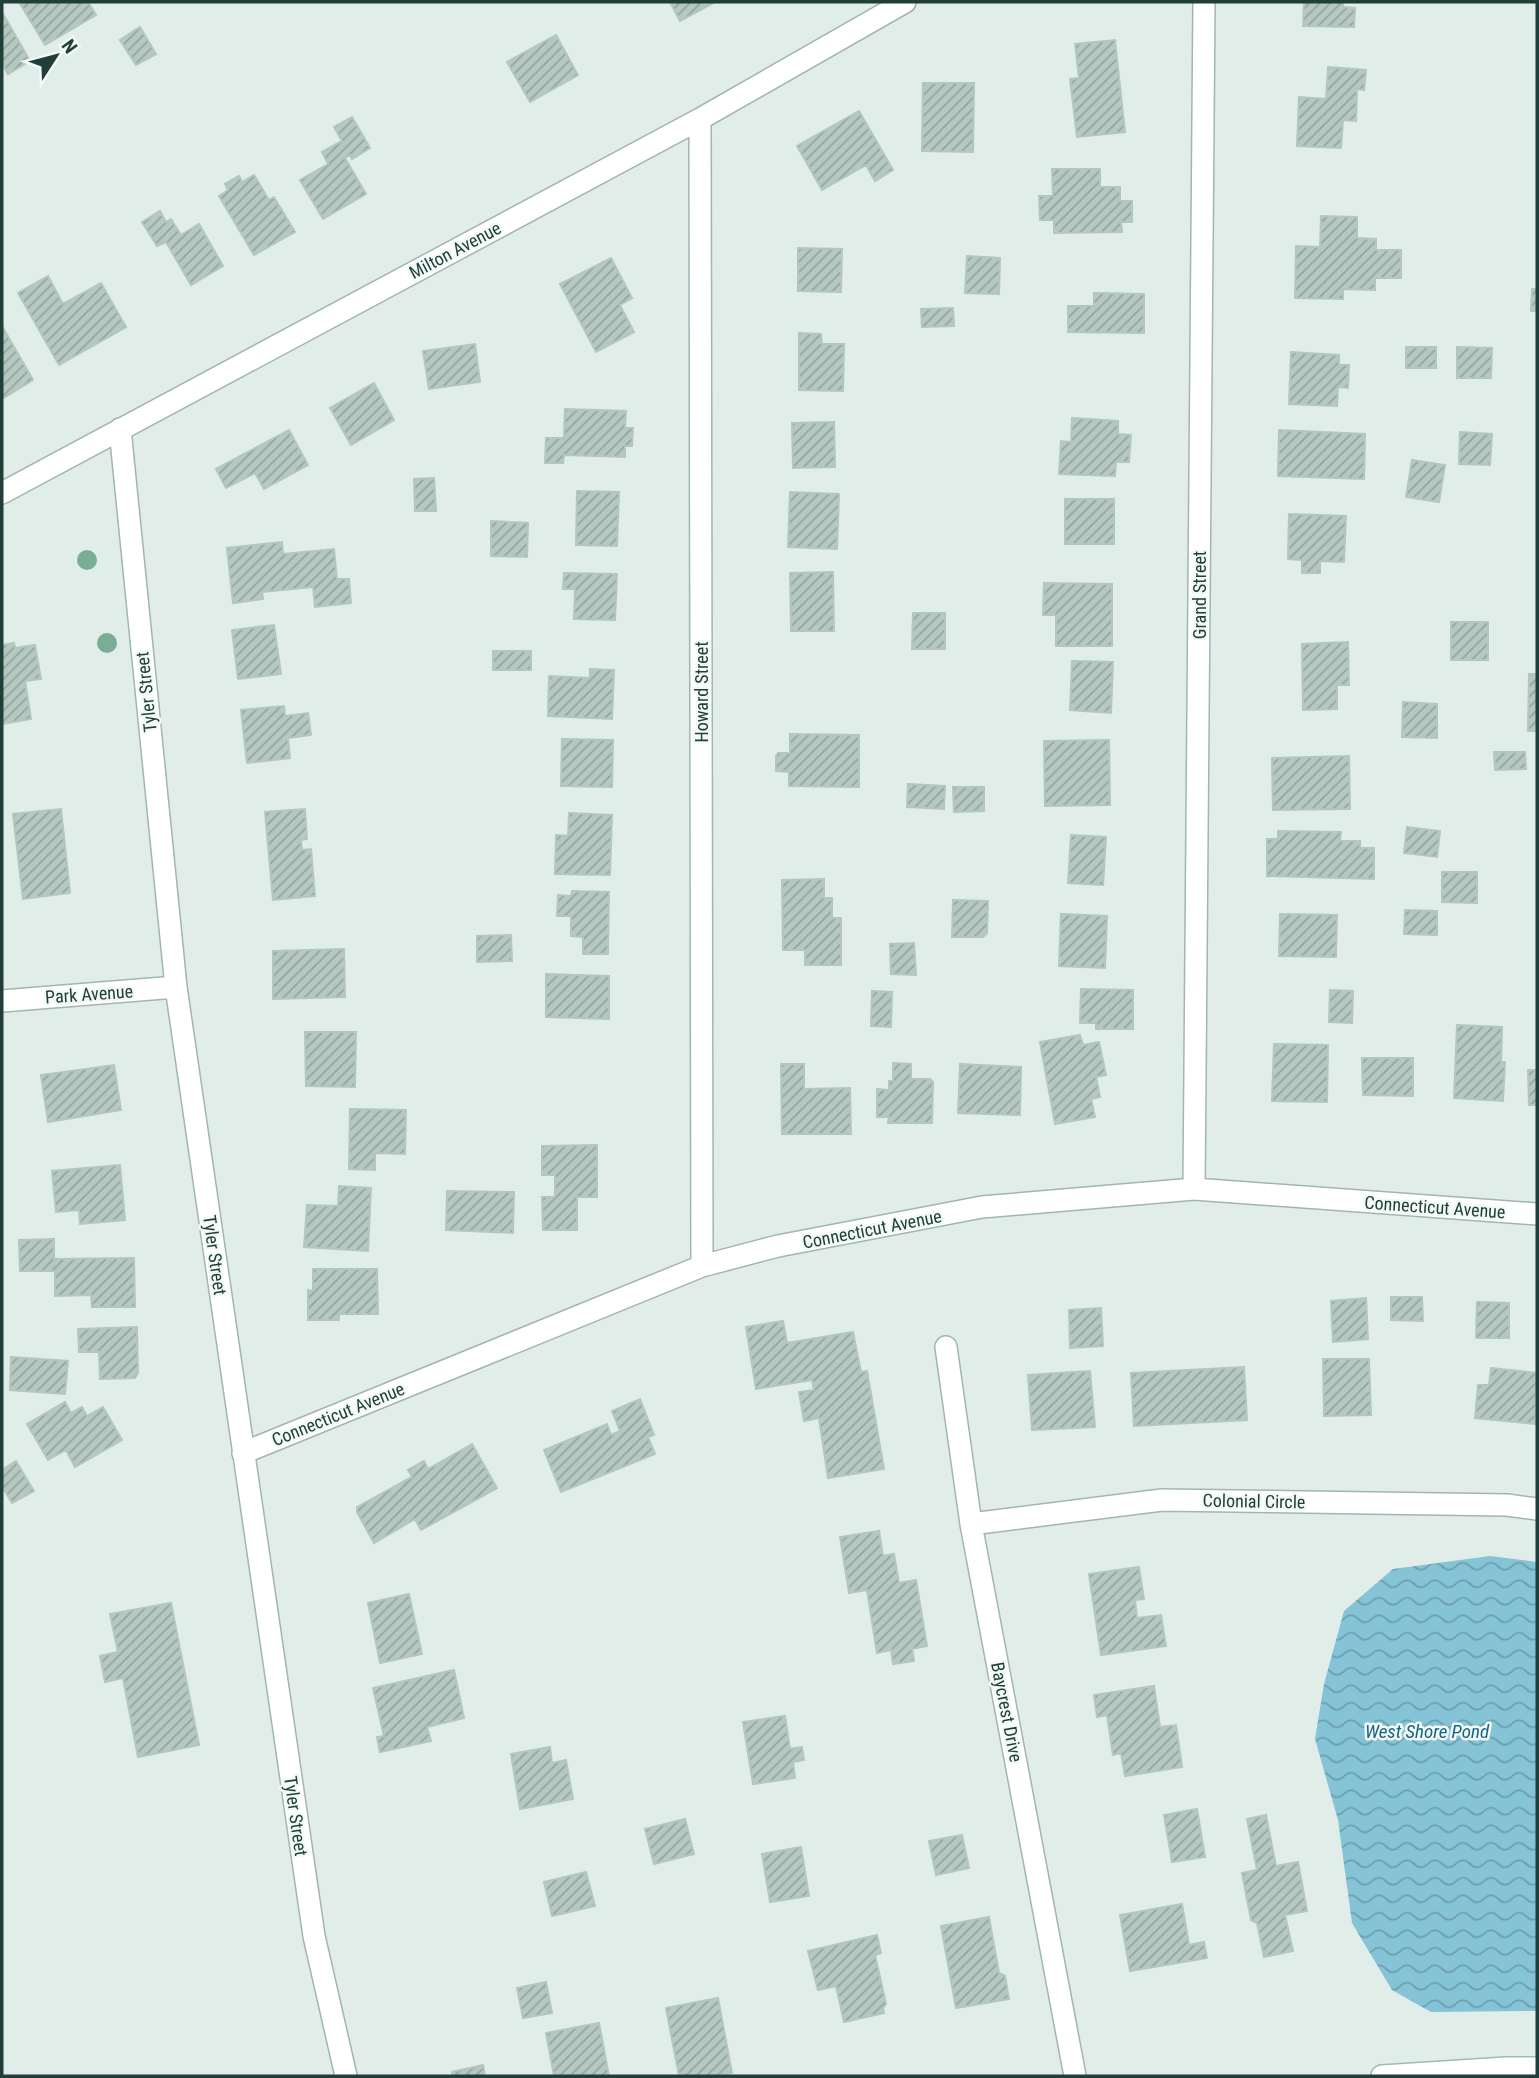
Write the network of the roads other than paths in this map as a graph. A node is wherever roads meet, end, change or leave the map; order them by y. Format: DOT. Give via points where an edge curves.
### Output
graph roads {
  1 [pos="904,2"];
  2 [pos="1205,2"];
  3 [pos="700,119"];
  4 [pos="120,429"];
  5 [pos="2,493"];
  6 [pos="176,987"];
  7 [pos="2,1001"];
  8 [pos="1195,1189"];
  9 [pos="1537,1214"];
  10 [pos="702,1266"];
  11 [pos="946,1347"];
  12 [pos="243,1453"];
  13 [pos="1537,1510"];
  14 [pos="971,1524"];
  15 [pos="1537,2068"];
  16 [pos="346,2076"];
  17 [pos="1075,2076"];
  18 [pos="1382,2076"];
  1 -- 3 [label="street, Milton Avenue"];
  2 -- 8 [label="street, Grand Street"];
  3 -- 4 [label="street, Milton Avenue"];
  3 -- 10 [label="street, Howard Street"];
  4 -- 5 [label="street, Milton Avenue"];
  4 -- 6 [label="street, Tyler Street"];
  6 -- 7 [label="street, Park Avenue"];
  6 -- 12 [label="street, Tyler Street"];
  8 -- 9 [label="street, Connecticut Avenue"];
  8 -- 10 [label="street, Connecticut Avenue" via="982,1207 778,1246"];
  10 -- 12 [label="street, Connecticut Avenue"];
  11 -- 14 [label="street, Baycrest Drive"];
  12 -- 16 [label="street, Tyler Street" via="314,1936"];
  13 -- 14 [label="street, Colonial Circle" via="1507,1505 1162,1500"];
  14 -- 17 [label="street, Baycrest Drive"];
  15 -- 18 [label="street"];
}
